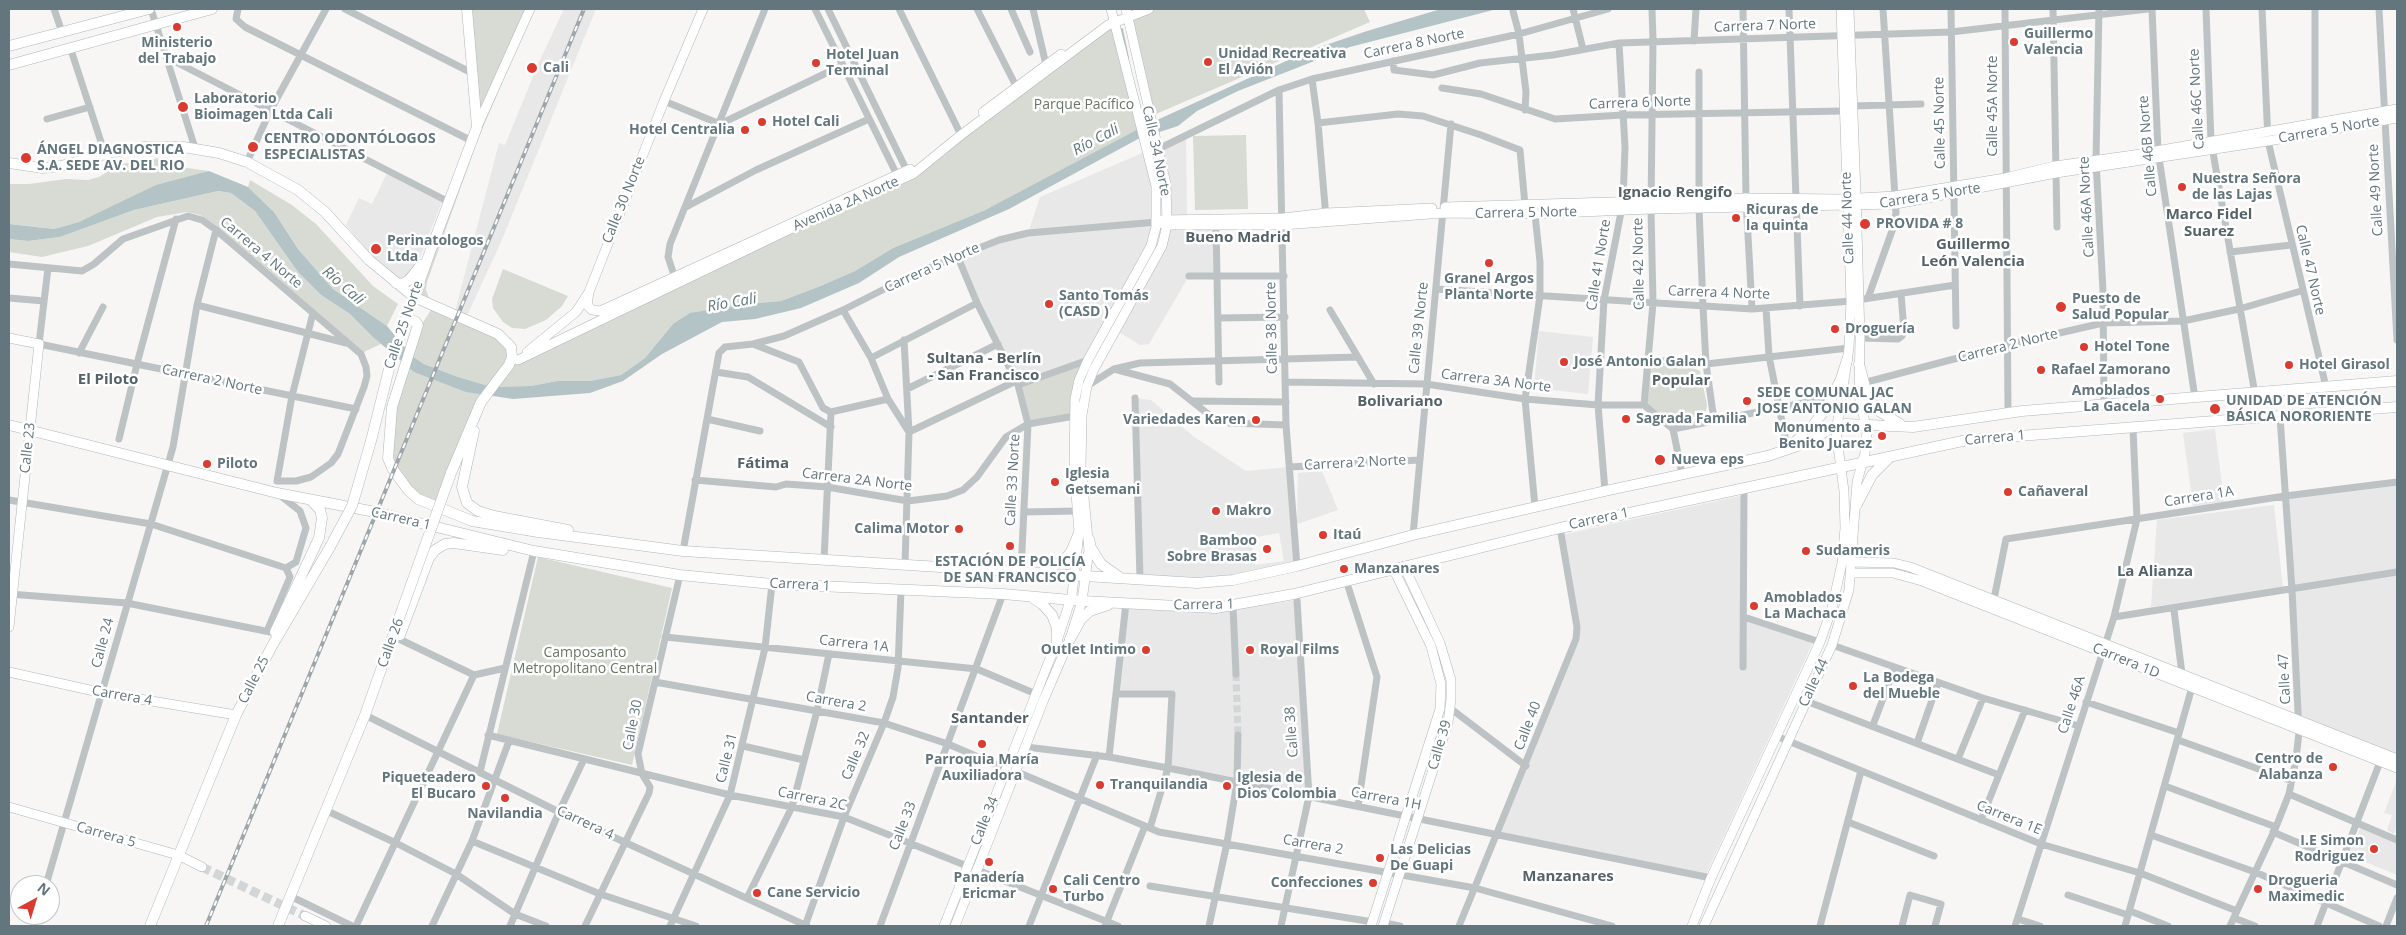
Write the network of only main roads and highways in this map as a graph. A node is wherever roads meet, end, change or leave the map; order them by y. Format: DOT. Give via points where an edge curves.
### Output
graph roads {
  1 [pos="150,9"];
  2 [pos="212,9"];
  3 [pos="530,9"];
  4 [pos="703,9"];
  5 [pos="1148,9"];
  6 [pos="1841,9"];
  7 [pos="1849,9"];
  8 [pos="466,10"];
  9 [pos="1127,11"];
  10 [pos="1113,16"];
  11 [pos="1846,37"];
  12 [pos="9,46"];
  13 [pos="9,65"];
  14 [pos="2397,109"];
  15 [pos="2384,116"];
  16 [pos="2397,118"];
  17 [pos="477,127"];
  18 [pos="9,163"];
  19 [pos="1796,202"];
  20 [pos="1852,202"];
  21 [pos="1699,204"];
  22 [pos="1531,208"];
  23 [pos="1444,210"];
  24 [pos="1283,221"];
  25 [pos="1157,222"];
  26 [pos="1167,222"];
  27 [pos="430,252"];
  28 [pos="676,280"];
  29 [pos="396,283"];
  30 [pos="589,292"];
  31 [pos="414,297"];
  32 [pos="1859,300"];
  33 [pos="406,320"];
  34 [pos="9,338"];
  35 [pos="1103,343"];
  36 [pos="39,344"];
  37 [pos="1847,360"];
  38 [pos="514,362"];
  39 [pos="1859,364"];
  40 [pos="2397,381"];
  41 [pos="2397,407"];
  42 [pos="475,416"];
  43 [pos="1866,424"];
  44 [pos="9,425"];
  45 [pos="1836,426"];
  46 [pos="1913,427"];
  47 [pos="30,430"];
  48 [pos="371,441"];
  49 [pos="1776,454"];
  50 [pos="1891,457"];
  51 [pos="1861,464"];
  52 [pos="1841,467"];
  53 [pos="312,501"];
  54 [pos="1856,506"];
  55 [pos="1079,533"];
  56 [pos="1089,539"];
  57 [pos="645,546"];
  58 [pos="534,550"];
  59 [pos="1852,562"];
  60 [pos="1894,563"];
  61 [pos="1404,566"];
  62 [pos="1393,568"];
  63 [pos="1033,572"];
  64 [pos="1851,573"];
  65 [pos="1893,573"];
  66 [pos="1076,574"];
  67 [pos="1087,575"];
  68 [pos="1128,578"];
  69 [pos="10,594"];
  70 [pos="1030,597"];
  71 [pos="1071,600"];
  72 [pos="1082,601"];
  73 [pos="1122,603"];
  74 [pos="1993,604"];
  75 [pos="9,627"];
  76 [pos="1070,639"];
  77 [pos="1057,641"];
  78 [pos="1440,643"];
  79 [pos="272,646"];
  80 [pos="1430,646"];
  81 [pos="2104,648"];
  82 [pos="9,672"];
  83 [pos="236,715"];
  84 [pos="365,715"];
  85 [pos="2299,724"];
  86 [pos="2397,760"];
  87 [pos="2397,768"];
  88 [pos="1011,770"];
  89 [pos="9,807"];
  90 [pos="178,855"];
  91 [pos="202,867"];
  92 [pos="304,916"];
  93 [pos="1372,924"];
  94 [pos="1706,924"];
  95 [pos="1384,925"];
  96 [pos="150,926"];
  97 [pos="278,926"];
  98 [pos="326,926"];
  99 [pos="944,926"];
  100 [pos="955,926"];
  101 [pos="1692,926"];
  1 -- 12 [label="main road"];
  2 -- 13 [label="main road"];
  3 -- 17 [label="main road, Calle 25 Norte"];
  4 -- 30 [label="main road, Calle 30 Norte"];
  5 -- 9 [label="main road, Avenida 2A Norte"];
  6 -- 11 [label="main road, Calle 44 Norte"];
  7 -- 11 [label="main road, Calle 44 Norte"];
  8 -- 17 [label="main road, Calle 25 Norte"];
  9 -- 10 [label="main road, Avenida 2A Norte"];
  9 -- 26 [label="main road, Calle 34 Norte" via="1166,184"];
  10 -- 25 [label="main road, Calle 34 Norte" via="1156,186"];
  10 -- 28 [label="main road, Avenida 2A Norte" via="908,173"];
  11 -- 20 [label="main road, Calle 44 Norte" via="1853,106"];
  11 -- 20 [label="main road, Calle 44 Norte" via="1843,110"];
  14 -- 15 [label="main road, Carrera 5 Norte"];
  15 -- 16 [label="main road, Carrera 5 Norte"];
  15 -- 20 [label="main road, Carrera 5 Norte" via="1895,200"];
  17 -- 27 [label="main road, Calle 25 Norte"];
  18 -- 29 [label="main road" via="44,168 145,147 195,148 247,162 271,173 312,200 369,260"];
  19 -- 20 [label="main road, Carrera 5 Norte"];
  19 -- 21 [label="main road, Carrera 5 Norte" via="1746,198"];
  19 -- 21 [label="main road, Carrera 5 Norte" via="1747,209"];
  20 -- 32 [label="main road, Calle 44 Norte"];
  21 -- 22 [label="main road, Carrera 5 Norte"];
  22 -- 23 [label="main road, Carrera 5 Norte"];
  22 -- 23 [label="main road, Carrera 5 Norte"];
  23 -- 24 [label="main road, Carrera 5 Norte"];
  24 -- 26 [label="main road, Carrera 5 Norte"];
  24 -- 26 [label="main road, Carrera 5 Norte" via="1216,225"];
  25 -- 26 [label="main road, Carrera 5 Norte"];
  25 -- 35 [label="main road, Calle 34 Norte" via="1151,246"];
  26 -- 35 [label="main road, Calle 34 Norte" via="1162,246 1145,279"];
  27 -- 29 [label="main road" via="412,278 402,284"];
  27 -- 31 [label="main road, Calle 25 Norte"];
  28 -- 30 [label="main road, Avenida 2A Norte" via="598,312 587,305"];
  28 -- 38 [label="main road, Avenida 2A Norte"];
  29 -- 31 [label="main road"];
  30 -- 38 [label="main road, Calle 30 Norte" via="576,312"];
  31 -- 33 [label="main road, Calle 25 Norte"];
  31 -- 38 [label="main road" via="503,338 509,343"];
  32 -- 37 [label="main road, Calle 44 Norte"];
  32 -- 39 [label="main road, Calle 44 Norte"];
  33 -- 48 [label="main road, Calle 25 Norte" via="390,365"];
  33 -- 57 [label="main road, Carrera 1" via="416,322 418,326 392,407 388,458 408,490 418,499 472,521"];
  34 -- 36 [label="main road, Carrera 2 Norte"];
  35 -- 55 [label="main road, Calle 34 Norte" via="1088,360 1079,380 1075,416"];
  35 -- 56 [label="main road, Calle 34 Norte" via="1087,386 1082,415 1081,466"];
  36 -- 47 [label="main road, Calle 23"];
  37 -- 45 [label="main road, Calle 44 Norte"];
  37 -- 49 [label="main road" via="1833,397 1811,428"];
  38 -- 42 [label="main road, Calle 26" via="481,402"];
  39 -- 43 [label="main road, Calle 44 Norte" via="1859,394"];
  39 -- 46 [label="main road" via="1868,398 1878,411"];
  40 -- 46 [label="main road, Carrera 1" via="2008,413"];
  41 -- 50 [label="main road, Carrera 1" via="1967,440"];
  42 -- 57 [label="main road" via="462,487 463,495 472,508 494,516 618,538"];
  42 -- 84 [label="main road, Calle 26, bridge" via="451,472"];
  43 -- 45 [label="main road, Carrera 1"];
  43 -- 46 [label="main road, Carrera 1"];
  43 -- 51 [label="main road, Calle 44"];
  44 -- 47 [label="main road, Carrera 1"];
  45 -- 49 [label="main road, Carrera 1"];
  45 -- 52 [label="main road, Calle 44"];
  47 -- 53 [label="main road, Carrera 1"];
  47 -- 69 [label="main road, Calle 23"];
  48 -- 79 [label="main road, Calle 25, bridge" via="352,506"];
  49 -- 68 [label="main road, Carrera 1" via="1212,583"];
  50 -- 51 [label="main road, Carrera 1"];
  50 -- 54 [label="main road" via="1872,475"];
  51 -- 52 [label="main road, Carrera 1"];
  51 -- 54 [label="main road, Calle 44"];
  52 -- 61 [label="main road, Carrera 1" via="1560,528"];
  52 -- 101 [label="main road, Calle 44" via="1845,528 1842,563 1832,608 1820,642"];
  53 -- 58 [label="main road, Carrera 1" via="376,512"];
  53 -- 79 [label="main road" via="322,518 319,538 271,632"];
  54 -- 59 [label="main road, Calle 44"];
  55 -- 63 [label="main road" via="1064,560"];
  55 -- 66 [label="main road, Calle 34 Norte"];
  56 -- 67 [label="main road, Calle 34 Norte"];
  56 -- 68 [label="main road" via="1101,564 1118,576"];
  57 -- 63 [label="main road, Carrera 1"];
  58 -- 70 [label="main road, Carrera 1" via="680,575 772,584"];
  58 -- 84 [label="main road" via="515,552 454,543 440,546 429,558 399,639"];
  59 -- 60 [label="main road, Carrera 1D"];
  59 -- 64 [label="main road, Calle 44"];
  60 -- 65 [label="main road"];
  60 -- 74 [label="main road, Carrera 1D"];
  61 -- 62 [label="main road, Carrera 1"];
  61 -- 78 [label="main road, Calle 39"];
  62 -- 73 [label="main road, Carrera 1" via="1233,606"];
  62 -- 80 [label="main road, Calle 39"];
  63 -- 66 [label="main road, Carrera 1"];
  64 -- 65 [label="main road, Carrera 1D"];
  64 -- 94 [label="main road, Calle 44" via="1832,645"];
  65 -- 74 [label="main road, Carrera 1D"];
  66 -- 67 [label="main road, Carrera 1"];
  66 -- 71 [label="main road, Calle 34"];
  67 -- 68 [label="main road, Carrera 1"];
  67 -- 72 [label="main road, Calle 34"];
  69 -- 75 [label="main road, Calle 23"];
  70 -- 71 [label="main road, Carrera 1"];
  70 -- 77 [label="main road" via="1052,615"];
  71 -- 72 [label="main road, Carrera 1"];
  71 -- 77 [label="main road, Calle 34"];
  72 -- 73 [label="main road, Carrera 1"];
  72 -- 76 [label="main road, Calle 34"];
  73 -- 76 [label="main road" via="1090,611"];
  74 -- 81 [label="main road, Carrera 1D"];
  76 -- 88 [label="main road, Calle 34" via="1026,747"];
  77 -- 88 [label="main road, Calle 34"];
  78 -- 80 [label="main road"];
  78 -- 95 [label="main road, Calle 39" via="1451,680 1448,723"];
  79 -- 83 [label="main road, Calle 25"];
  80 -- 93 [label="main road, Calle 39" via="1441,684 1440,709"];
  81 -- 85 [label="main road, Carrera 1D" via="2182,674"];
  81 -- 85 [label="main road, Carrera 1D" via="2192,687"];
  82 -- 83 [label="main road, Carrera 4" via="103,693"];
  83 -- 90 [label="main road, Calle 25"];
  84 -- 97 [label="main road, Calle 26"];
  85 -- 86 [label="main road, Carrera 1D"];
  85 -- 87 [label="main road, Carrera 1D"];
  88 -- 99 [label="main road, Calle 34" via="966,866"];
  88 -- 100 [label="main road, Calle 34"];
  89 -- 90 [label="main road, Carrera 5"];
  90 -- 91 [label="main road, Carrera 5"];
  90 -- 96 [label="main road, Calle 25"];
  92 -- 98 [label="main road"];
}
